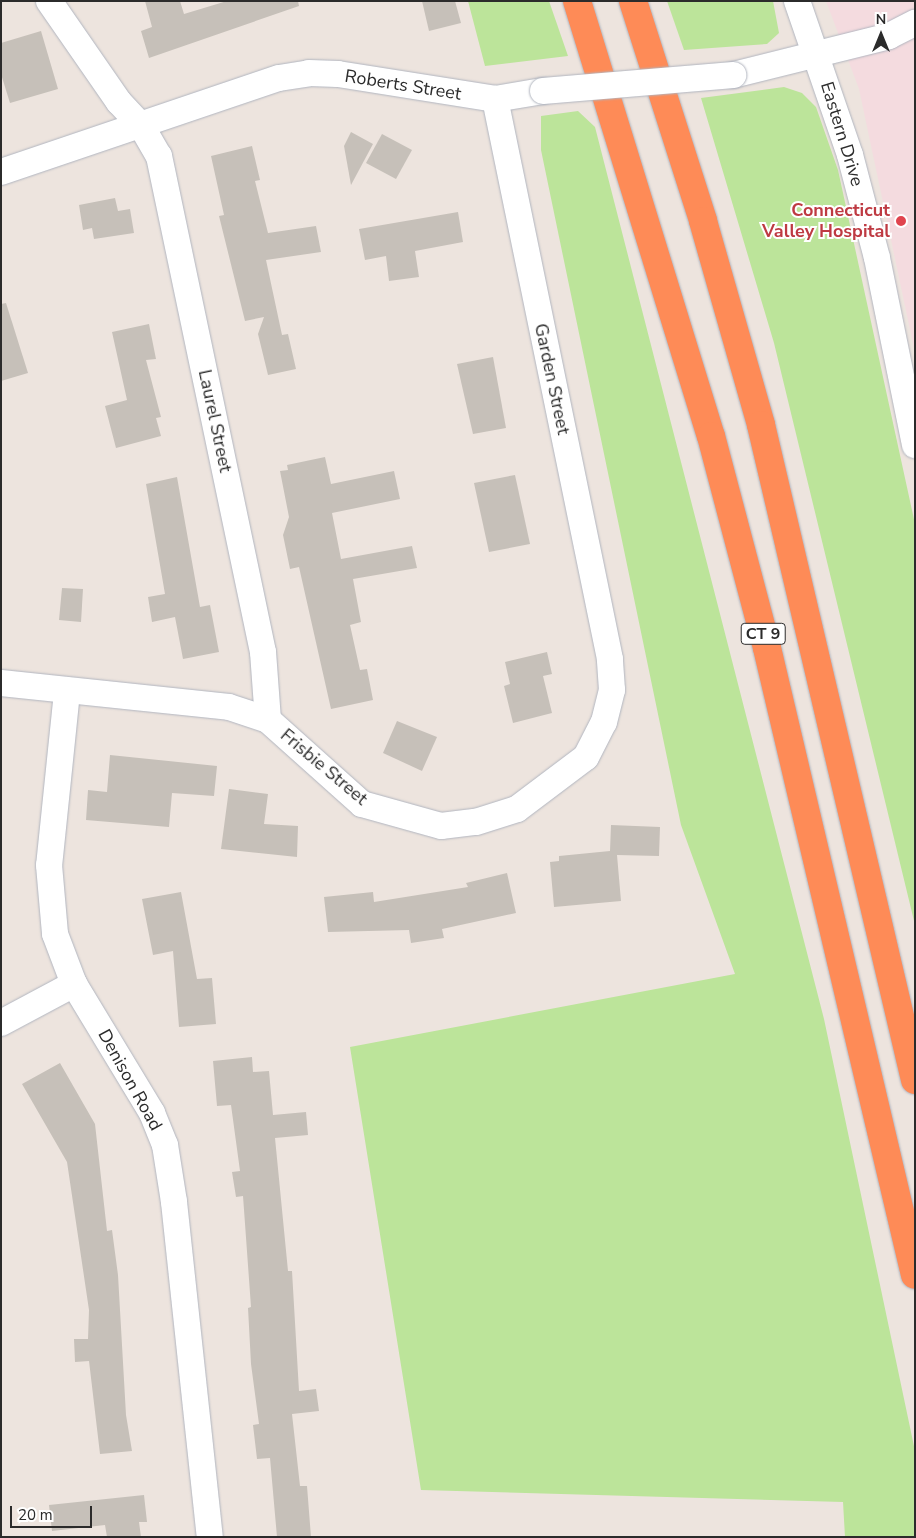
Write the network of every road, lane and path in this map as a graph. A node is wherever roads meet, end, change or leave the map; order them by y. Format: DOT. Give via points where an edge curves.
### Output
graph roads {
  1 [pos="49,1"];
  2 [pos="577,1"];
  3 [pos="633,1"];
  4 [pos="797,1"];
  5 [pos="915,23"];
  6 [pos="817,54"];
  7 [pos="495,99"];
  8 [pos="142,127"];
  9 [pos="1,172"];
  10 [pos="915,445"];
  11 [pos="610,659"];
  12 [pos="1,683"];
  13 [pos="67,692"];
  14 [pos="268,720"];
  15 [pos="74,984"];
  16 [pos="1,1023"];
  17 [pos="915,1080"];
  18 [pos="915,1275"];
  19 [pos="210,1537"];
  1 -- 8 [label="street, Laurel Street" via="120,102"];
  2 -- 18 [label="highway, CT 9" via="713,446 767,648"];
  3 -- 17 [label="highway, CT 9" via="703,221 764,434"];
  4 -- 6 [label="street, Eastern Drive"];
  5 -- 6 [label="street, Roberts Street" via="889,36"];
  6 -- 7 [label="street, Roberts Street, bridge" via="733,75 543,91"];
  6 -- 10 [label="street, Eastern Drive" via="877,258"];
  7 -- 8 [label="street, Roberts Street" via="309,73 279,78"];
  7 -- 11 [label="street, Garden Street"];
  8 -- 9 [label="street, Roberts Street"];
  8 -- 14 [label="street, Laurel Street" via="159,156 263,652"];
  11 -- 14 [label="street, Frisbie Street" via="612,690 586,757 517,809 476,822 441,826 362,804"];
  12 -- 13 [label="street, Frisbie Street"];
  13 -- 14 [label="street, Frisbie Street" via="229,707"];
  13 -- 15 [label="street, Denison Road" via="49,865 55,934"];
  15 -- 16 [label="street"];
  15 -- 19 [label="street, Denison Road" via="152,1113 164,1145 174,1202"];
}
